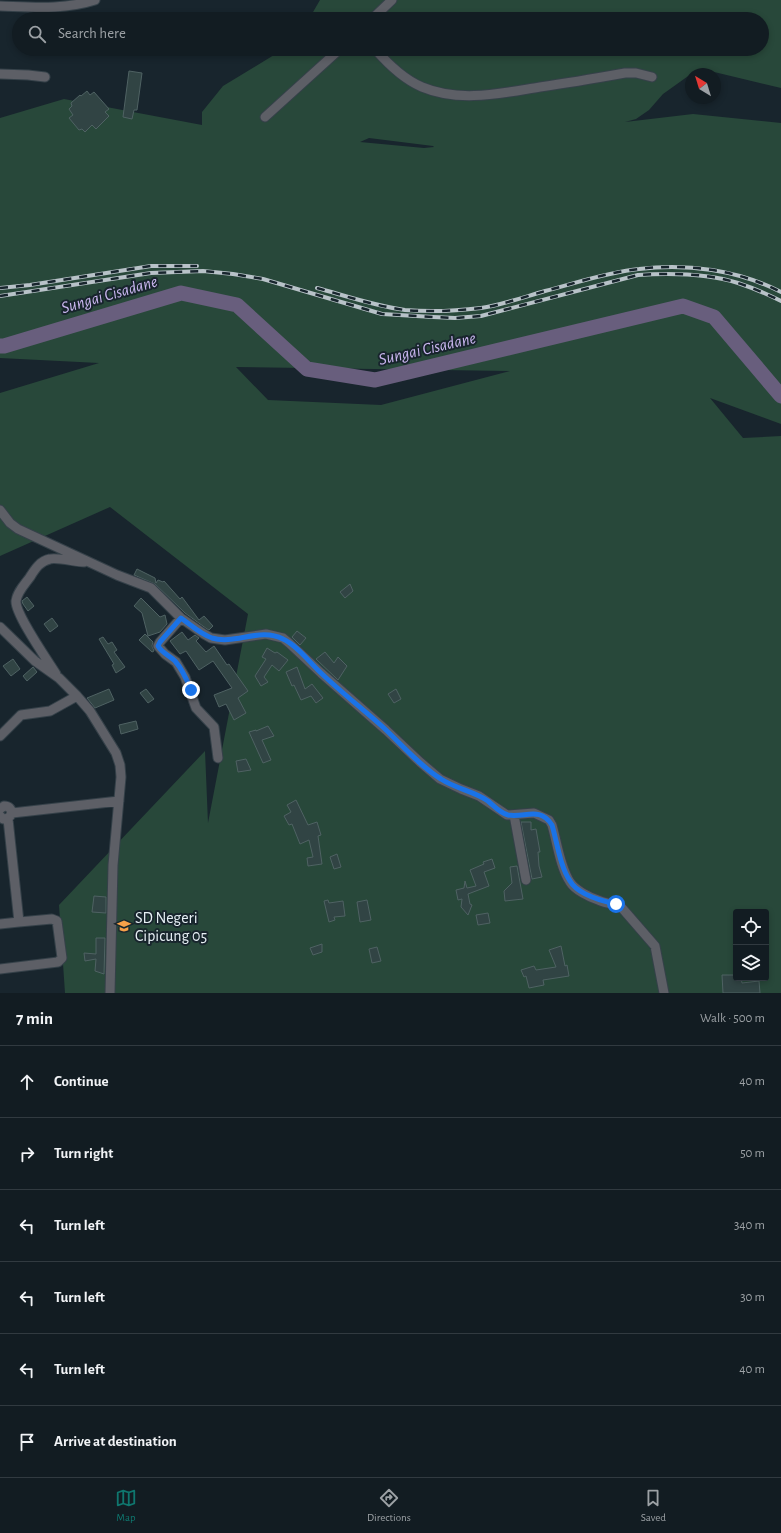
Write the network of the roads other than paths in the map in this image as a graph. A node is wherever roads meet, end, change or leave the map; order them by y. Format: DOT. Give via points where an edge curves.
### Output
graph roads {
  1 [pos="96,0"];
  2 [pos="392,0"];
  3 [pos="0,6"];
  4 [pos="379,12"];
  5 [pos="332,56"];
  6 [pos="382,56"];
  7 [pos="0,74"];
  8 [pos="45,77"];
  9 [pos="652,77"];
  10 [pos="265,118"];
  11 [pos="0,510"];
  12 [pos="90,562"];
  13 [pos="181,618"];
  14 [pos="0,627"];
  15 [pos="59,678"];
  16 [pos="77,696"];
  17 [pos="0,736"];
  18 [pos="218,758"];
  19 [pos="119,801"];
  20 [pos="0,810"];
  21 [pos="514,815"];
  22 [pos="7,816"];
  23 [pos="526,880"];
  24 [pos="19,922"];
  25 [pos="0,924"];
  26 [pos="0,969"];
  27 [pos="110,993"];
  28 [pos="664,993"];
  1 -- 3 [label="street" via="67,7"];
  2 -- 4 [label="street"];
  5 -- 10 [label="street"];
  6 -- 9 [label="street" via="413,82 434,91 460,95 494,95 625,73"];
  7 -- 8 [label="street"];
  11 -- 12 [label="street" via="18,529"];
  12 -- 13 [label="street" via="151,588"];
  12 -- 15 [label="street" via="52,558 43,562 37,566 16,600 17,607"];
  13 -- 18 [label="street" via="158,646 176,662 185,677 196,708 214,727"];
  13 -- 21 [label="street" via="204,634 218,639 266,634 283,638 440,779 479,796 507,815"];
  14 -- 15 [label="street" via="35,661"];
  15 -- 16 [label="street"];
  16 -- 17 [label="street" via="50,711 21,715"];
  16 -- 19 [label="street" via="90,711 116,753 121,777"];
  19 -- 22 [label="street"];
  19 -- 27 [label="street" via="113,865"];
  20 -- 22 [label="street" via="8,806 11,809"];
  21 -- 23 [label="street"];
  21 -- 28 [label="street" via="534,813 549,820 570,882 578,890 599,901 616,904 628,914 654,946"];
  22 -- 24 [label="street"];
  24 -- 25 [label="street"];
  24 -- 26 [label="street" via="52,919 57,921 62,958 58,962"];
}
